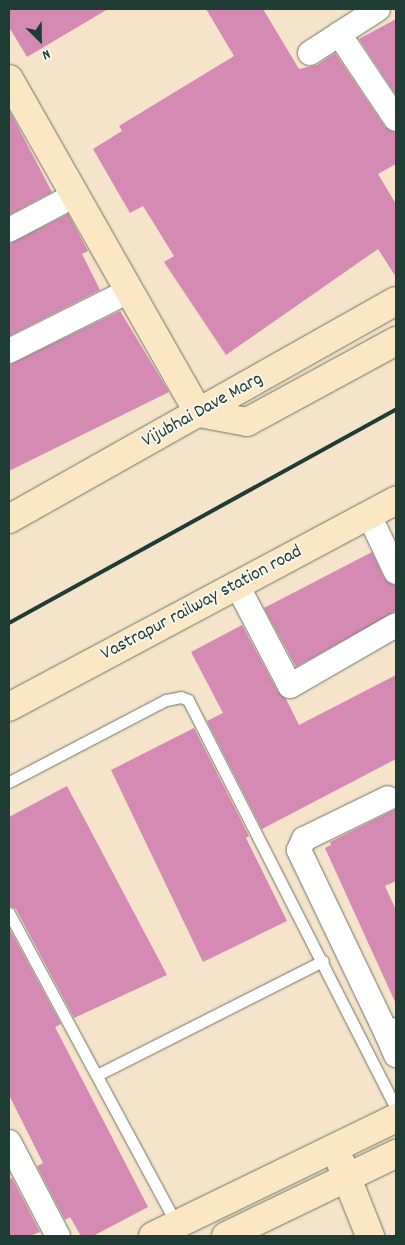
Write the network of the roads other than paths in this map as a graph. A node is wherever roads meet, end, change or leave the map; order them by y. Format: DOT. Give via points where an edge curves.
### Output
graph roads {
  1 [pos="378,9"];
  2 [pos="339,34"];
  3 [pos="310,52"];
  4 [pos="9,79"];
  5 [pos="16,107"];
  6 [pos="396,119"];
  7 [pos="75,196"];
  8 [pos="9,230"];
  9 [pos="129,291"];
  10 [pos="396,301"];
  11 [pos="396,341"];
  12 [pos="9,351"];
  13 [pos="199,413"];
  14 [pos="396,500"];
  15 [pos="369,515"];
  16 [pos="9,519"];
  17 [pos="396,572"];
  18 [pos="237,585"];
  19 [pos="396,625"];
  20 [pos="9,707"];
  21 [pos="9,782"];
  22 [pos="388,798"];
  23 [pos="9,913"];
  24 [pos="323,961"];
  25 [pos="393,1040"];
  26 [pos="97,1076"];
  27 [pos="396,1108"];
  28 [pos="396,1118"];
  29 [pos="9,1142"];
  30 [pos="335,1147"];
  31 [pos="396,1154"];
  32 [pos="347,1178"];
  33 [pos="165,1230"];
  34 [pos="58,1236"];
  35 [pos="226,1236"];
  36 [pos="370,1236"];
  1 -- 2 [label="street"];
  2 -- 3 [label="street"];
  2 -- 6 [label="street"];
  4 -- 5 [label="street"];
  5 -- 7 [label="street"];
  7 -- 8 [label="street"];
  7 -- 9 [label="street"];
  9 -- 12 [label="street"];
  9 -- 13 [label="street"];
  10 -- 13 [label="street, Vijubhai Dave Marg"];
  11 -- 13 [label="street" via="247,422"];
  13 -- 16 [label="street, Vijubhai Dave Marg"];
  14 -- 15 [label="street, Vastrapur railway station road"];
  15 -- 17 [label="street"];
  15 -- 18 [label="street, Vastrapur railway station road"];
  18 -- 19 [label="street" via="290,686"];
  18 -- 20 [label="street, Vastrapur railway station road"];
  21 -- 24 [label="lane" via="166,700 181,697 188,700"];
  22 -- 25 [label="street" via="304,839 299,850"];
  23 -- 26 [label="lane"];
  24 -- 26 [label="lane"];
  24 -- 27 [label="lane"];
  26 -- 33 [label="lane"];
  28 -- 30 [label="street"];
  29 -- 34 [label="street"];
  30 -- 32 [label="street"];
  30 -- 33 [label="street"];
  31 -- 32 [label="street"];
  32 -- 35 [label="street"];
  32 -- 36 [label="street"];
}
